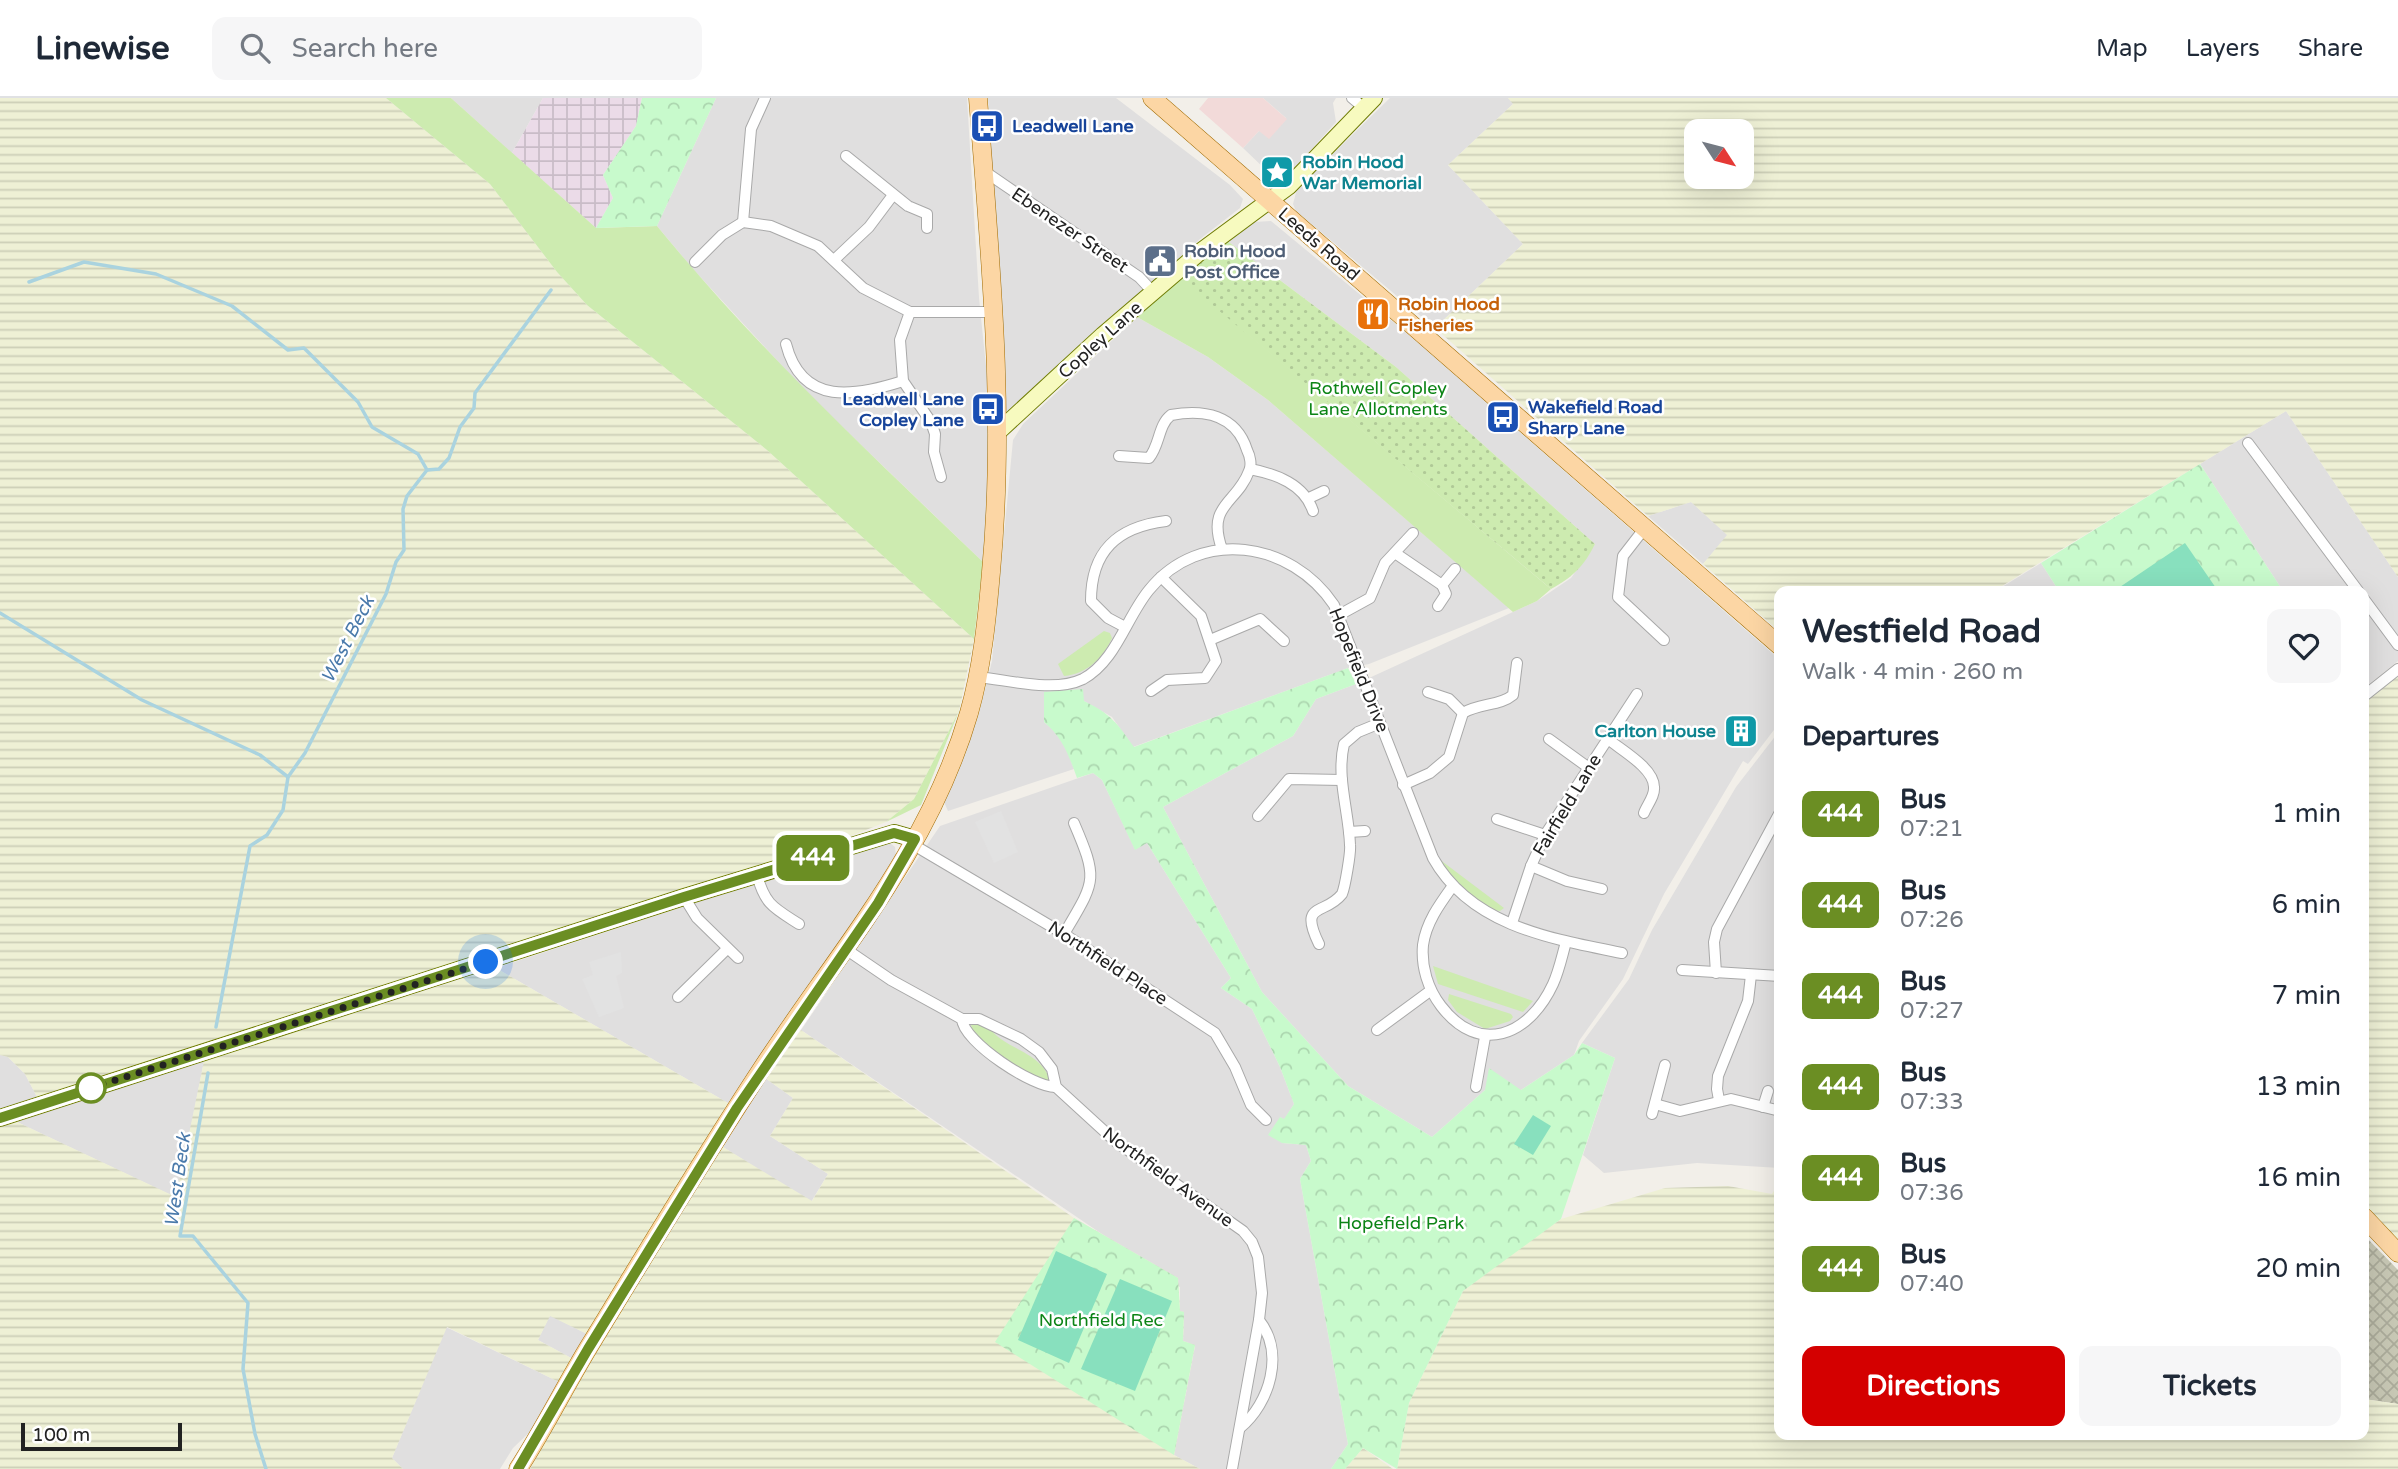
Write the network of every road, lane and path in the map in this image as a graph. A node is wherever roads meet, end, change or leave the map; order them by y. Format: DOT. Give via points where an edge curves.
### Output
graph roads {
  1 [pos="765,98"];
  2 [pos="978,98"];
  3 [pos="1152,98"];
  4 [pos="1363,101"];
  5 [pos="846,156"];
  6 [pos="984,171"];
  7 [pos="893,195"];
  8 [pos="1270,201"];
  9 [pos="743,222"];
  10 [pos="927,228"];
  11 [pos="834,260"];
  12 [pos="695,262"];
  13 [pos="1153,292"];
  14 [pos="910,312"];
  15 [pos="995,312"];
  16 [pos="786,344"];
  17 [pos="903,381"];
  18 [pos="999,431"];
  19 [pos="2248,443"];
  20 [pos="1119,456"];
  21 [pos="1250,470"];
  22 [pos="940,477"];
  23 [pos="1324,491"];
  24 [pos="1309,498"];
  25 [pos="1313,511"];
  26 [pos="1166,521"];
  27 [pos="1644,529"];
  28 [pos="1413,533"];
  29 [pos="1222,549"];
  30 [pos="1395,553"];
  31 [pos="1455,569"];
  32 [pos="1161,577"];
  33 [pos="1442,585"];
  34 [pos="2355,586"];
  35 [pos="1444,604"];
  36 [pos="2369,606"];
  37 [pos="1339,615"];
  38 [pos="2375,615"];
  39 [pos="2369,619"];
  40 [pos="1125,627"];
  41 [pos="1210,640"];
  42 [pos="1664,640"];
  43 [pos="1284,641"];
  44 [pos="1774,641"];
  45 [pos="2398,645"];
  46 [pos="1517,663"];
  47 [pos="2398,669"];
  48 [pos="978,677"];
  49 [pos="1151,691"];
  50 [pos="1428,692"];
  51 [pos="2369,692"];
  52 [pos="1637,694"];
  53 [pos="1463,713"];
  54 [pos="1380,723"];
  55 [pos="1549,739"];
  56 [pos="1608,739"];
  57 [pos="1589,768"];
  58 [pos="1342,780"];
  59 [pos="1403,785"];
  60 [pos="1644,813"];
  61 [pos="1258,816"];
  62 [pos="1497,819"];
  63 [pos="1074,823"];
  64 [pos="1774,823"];
  65 [pos="1365,831"];
  66 [pos="1349,832"];
  67 [pos="1545,835"];
  68 [pos="914,842"];
  69 [pos="1531,866"];
  70 [pos="757,875"];
  71 [pos="1452,887"];
  72 [pos="1602,889"];
  73 [pos="684,897"];
  74 [pos="1512,923"];
  75 [pos="799,924"];
  76 [pos="1064,934"];
  77 [pos="1566,942"];
  78 [pos="1319,944"];
  79 [pos="727,948"];
  80 [pos="847,950"];
  81 [pos="1622,953"];
  82 [pos="738,958"];
  83 [pos="1682,970"];
  84 [pos="1716,974"];
  85 [pos="1751,975"];
  86 [pos="1774,976"];
  87 [pos="1430,992"];
  88 [pos="678,997"];
  89 [pos="962,1019"];
  90 [pos="1377,1030"];
  91 [pos="1485,1037"];
  92 [pos="1665,1065"];
  93 [pos="1056,1087"];
  94 [pos="1476,1087"];
  95 [pos="1768,1091"];
  96 [pos="1719,1100"];
  97 [pos="1763,1107"];
  98 [pos="1774,1110"];
  99 [pos="0,1118"];
  100 [pos="1266,1120"];
  101 [pos="2369,1222"];
  102 [pos="2398,1253"];
  103 [pos="1259,1320"];
  104 [pos="1240,1428"];
  105 [pos="518,1469"];
  106 [pos="1232,1469"];
  1 -- 9 [label="street" via="751,129"];
  2 -- 6 [label="main road"];
  3 -- 8 [label="main road, Leeds Road"];
  4 -- 8 [label="street, Copley Lane" via="1289,186"];
  5 -- 7 [label="street"];
  6 -- 13 [label="street, Ebenezer Street" via="1139,277"];
  6 -- 15 [label="main road"];
  7 -- 10 [label="street" via="927,214"];
  7 -- 11 [label="street" via="869,227"];
  8 -- 13 [label="street, Copley Lane" via="1220,235"];
  8 -- 27 [label="main road, Leeds Road"];
  9 -- 11 [label="street" via="800,236"];
  9 -- 12 [label="street"];
  11 -- 14 [label="street" via="863,288"];
  13 -- 18 [label="street, Copley Lane"];
  14 -- 15 [label="street"];
  14 -- 17 [label="street" via="900,340"];
  15 -- 18 [label="main road"];
  16 -- 17 [label="street" via="799,370 826,393"];
  17 -- 22 [label="street" via="931,422"];
  18 -- 48 [label="main road" via="995,528"];
  19 -- 34 [label="street"];
  20 -- 21 [label="street" via="1149,458 1166,419 1199,412 1237,429 1247,448"];
  21 -- 24 [label="street" via="1281,478"];
  21 -- 29 [label="street" via="1221,510 1217,524"];
  23 -- 24 [label="street"];
  24 -- 25 [label="street"];
  26 -- 40 [label="street" via="1145,518 1117,538 1104,550 1093,576 1091,601"];
  27 -- 42 [label="street" via="1623,556 1618,597"];
  27 -- 44 [label="main road, Leeds Road"];
  28 -- 30 [label="street"];
  29 -- 32 [label="street, Hopefield Drive" via="1195,556"];
  29 -- 37 [label="street, Hopefield Drive" via="1265,552 1289,562 1319,586"];
  30 -- 33 [label="street"];
  30 -- 37 [label="street" via="1378,576 1370,598"];
  31 -- 33 [label="street"];
  32 -- 40 [label="street, Hopefield Drive"];
  32 -- 41 [label="street" via="1195,607"];
  33 -- 35 [label="street"];
  36 -- 38 [label="street"];
  37 -- 54 [label="street, Hopefield Drive"];
  38 -- 39 [label="street"];
  38 -- 45 [label="street"];
  40 -- 48 [label="street, Hopefield Drive" via="1099,667 1074,683"];
  41 -- 43 [label="street" via="1260,619"];
  41 -- 49 [label="street" via="1216,661 1205,678 1167,680"];
  46 -- 53 [label="street" via="1513,695"];
  47 -- 51 [label="street"];
  48 -- 68 [label="main road" via="958,747"];
  50 -- 53 [label="street" via="1449,699"];
  52 -- 56 [label="street, Fairfield Lane"];
  53 -- 59 [label="street" via="1449,757 1430,774"];
  54 -- 58 [label="street" via="1344,744"];
  54 -- 59 [label="street, Hopefield Drive"];
  55 -- 57 [label="street"];
  56 -- 57 [label="street, Fairfield Lane"];
  56 -- 60 [label="street" via="1654,782"];
  57 -- 67 [label="street, Fairfield Lane"];
  58 -- 61 [label="street" via="1289,779"];
  58 -- 66 [label="street"];
  59 -- 71 [label="street, Hopefield Drive" via="1433,858"];
  62 -- 67 [label="street"];
  63 -- 76 [label="street" via="1092,879"];
  64 -- 84 [label="street" via="1717,929"];
  65 -- 66 [label="street"];
  66 -- 78 [label="street" via="1351,848 1342,894 1321,907 1310,923"];
  67 -- 69 [label="street, Fairfield Lane"];
  68 -- 70 [label="street" via="894,833"];
  68 -- 76 [label="street, Northfield Place"];
  68 -- 80 [label="main road"];
  69 -- 72 [label="street"];
  69 -- 74 [label="street, Fairfield Lane"];
  70 -- 73 [label="street"];
  70 -- 75 [label="street" via="769,905"];
  71 -- 74 [label="street, Hopefield Drive" via="1486,913"];
  71 -- 87 [label="street" via="1428,925 1423,946"];
  73 -- 79 [label="street" via="696,918"];
  73 -- 99 [label="street"];
  74 -- 77 [label="street, Hopefield Drive"];
  76 -- 100 [label="street, Northfield Place" via="1215,1033 1251,1105"];
  77 -- 81 [label="street, Hopefield Drive"];
  77 -- 91 [label="street" via="1553,984 1542,1002 1512,1030"];
  79 -- 82 [label="street"];
  79 -- 88 [label="street"];
  80 -- 89 [label="street, Northfield Avenue"];
  80 -- 105 [label="main road" via="763,1067"];
  83 -- 84 [label="street"];
  84 -- 85 [label="street"];
  85 -- 86 [label="street"];
  85 -- 96 [label="street" via="1748,1001 1718,1076"];
  87 -- 90 [label="street"];
  87 -- 91 [label="street" via="1455,1022"];
  89 -- 93 [label="street, Northfield Avenue" via="972,1039 1002,1061 1038,1083"];
  89 -- 93 [label="street, Northfield Avenue" via="979,1019 1039,1052 1052,1069"];
  91 -- 94 [label="street"];
  92 -- 96 [label="street" via="1654,1109 1680,1111"];
  93 -- 103 [label="street, Northfield Avenue" via="1115,1141 1252,1242 1261,1281"];
  95 -- 97 [label="street"];
  96 -- 97 [label="street"];
  97 -- 98 [label="street"];
  101 -- 102 [label="main road"];
  103 -- 104 [label="street, Northfield Avenue"];
  103 -- 104 [label="street, Northfield Avenue" via="1268,1332 1271,1377 1256,1412"];
  104 -- 106 [label="street, Northfield Avenue"];
}
